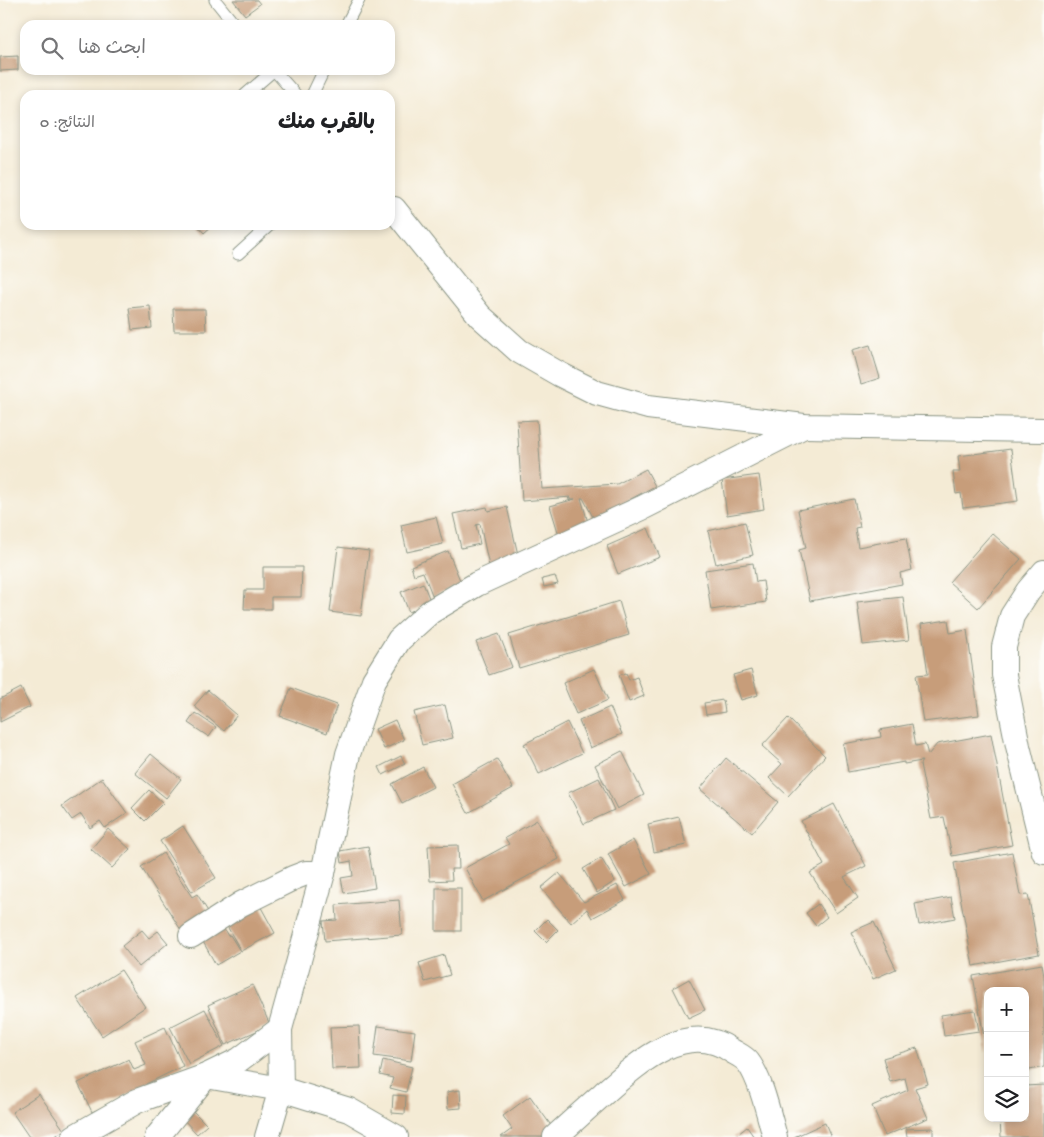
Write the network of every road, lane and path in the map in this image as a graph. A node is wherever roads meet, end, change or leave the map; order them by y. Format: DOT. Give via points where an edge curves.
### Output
graph roads {
  1 [pos="215,0"];
  2 [pos="359,0"];
  3 [pos="231,20"];
  4 [pos="349,20"];
  5 [pos="268,75"];
  6 [pos="278,75"];
  7 [pos="322,75"];
  8 [pos="251,90"];
  9 [pos="292,90"];
  10 [pos="314,90"];
  11 [pos="395,211"];
  12 [pos="264,230"];
  13 [pos="238,254"];
  14 [pos="804,426"];
  15 [pos="1044,430"];
  16 [pos="1044,572"];
  17 [pos="1044,852"];
  18 [pos="322,873"];
  19 [pos="190,936"];
  20 [pos="280,1029"];
  21 [pos="206,1076"];
  22 [pos="281,1089"];
  23 [pos="74,1137"];
  24 [pos="157,1137"];
  25 [pos="267,1137"];
  26 [pos="396,1137"];
  27 [pos="555,1137"];
  28 [pos="775,1137"];
  1 -- 3 [label="lane"];
  2 -- 4 [label="lane"];
  5 -- 8 [label="lane"];
  6 -- 9 [label="lane"];
  7 -- 10 [label="lane"];
  11 -- 14 [label="street" via="480,316 519,351 559,374 597,392 648,407"];
  12 -- 13 [label="lane"];
  14 -- 15 [label="street"];
  14 -- 18 [label="street" via="642,508 477,584 430,612 399,640 374,680 348,754"];
  16 -- 17 [label="street" via="1012,616 1004,647 1004,675"];
  18 -- 19 [label="street" via="306,873 292,878 241,904"];
  18 -- 20 [label="street"];
  20 -- 21 [label="street" via="240,1060"];
  20 -- 22 [label="street"];
  21 -- 22 [label="street"];
  21 -- 23 [label="street" via="137,1101"];
  21 -- 24 [label="street"];
  22 -- 25 [label="street"];
  22 -- 26 [label="street" via="349,1110"];
  27 -- 28 [label="street" via="653,1053 679,1042 702,1039 724,1045 747,1061 761,1089"];
}
